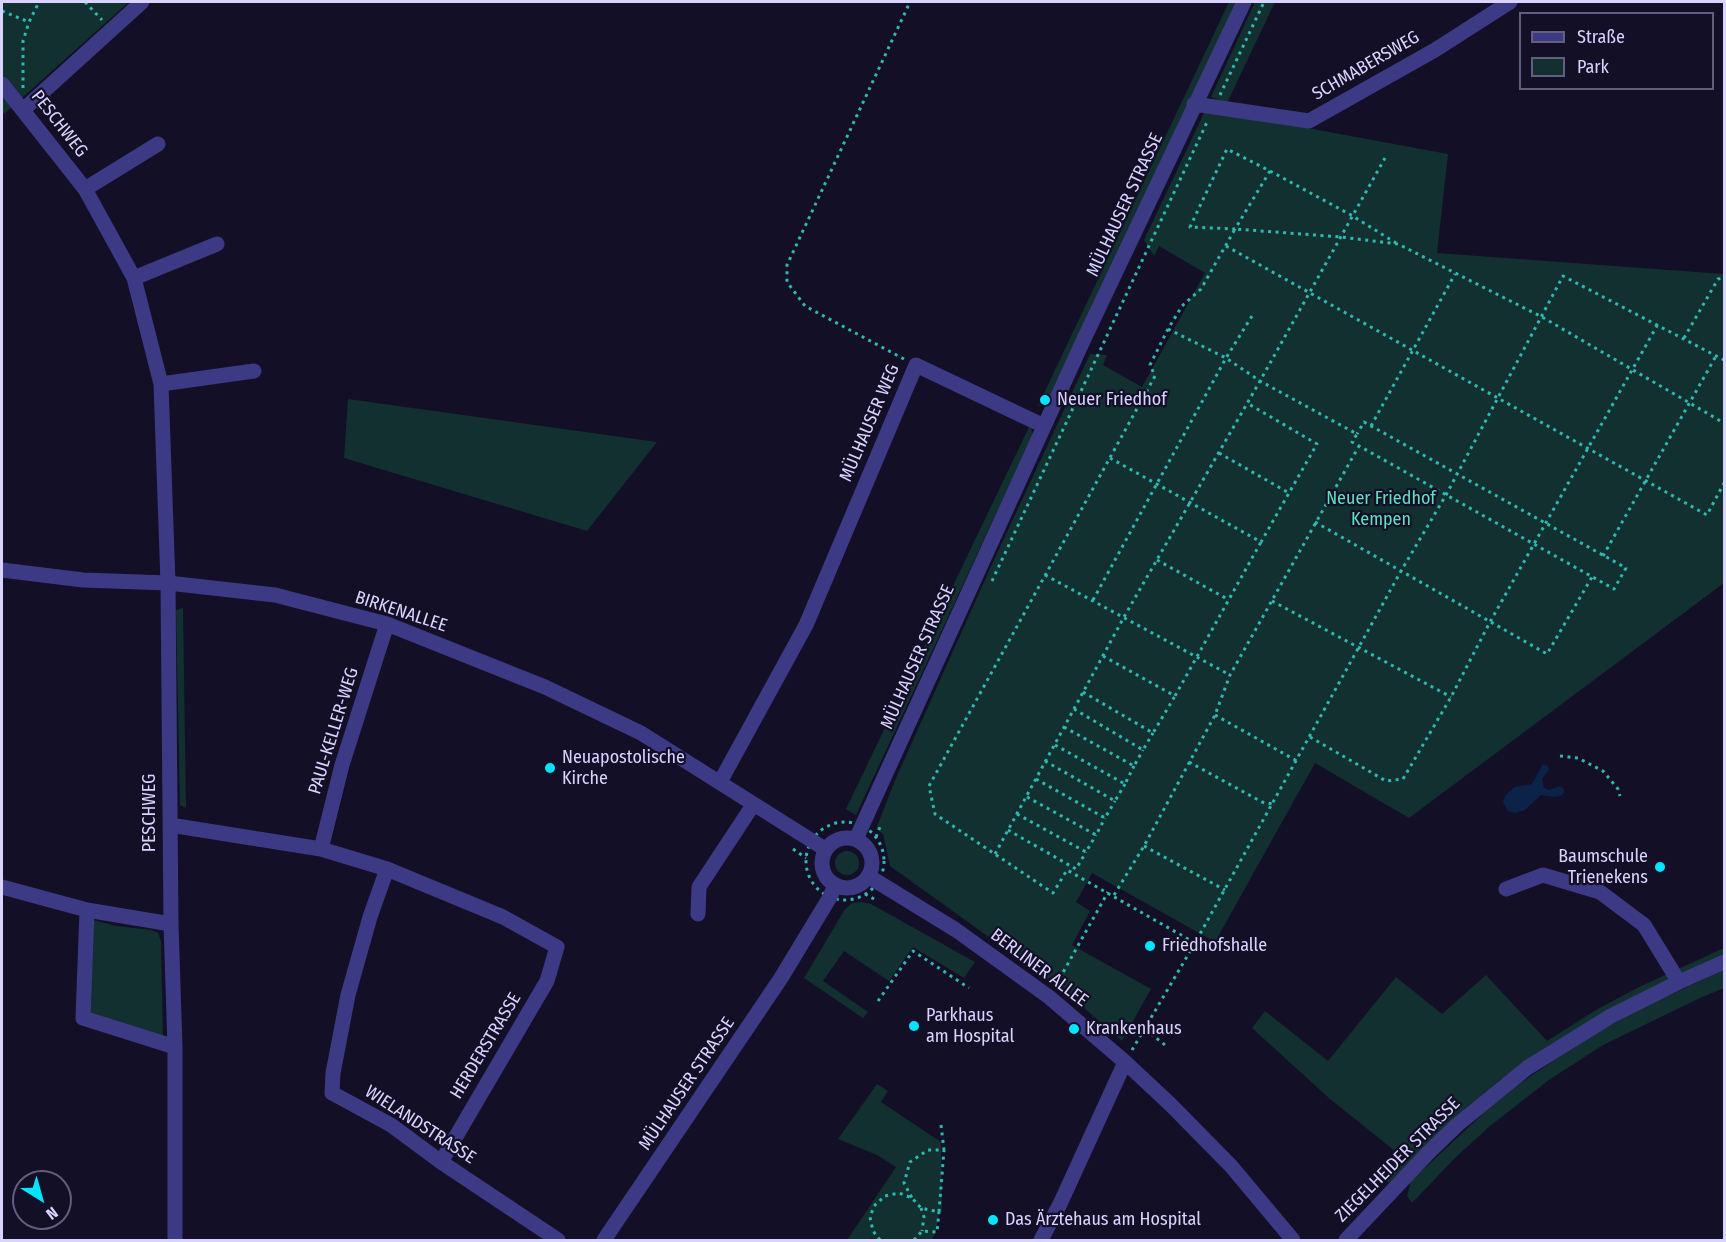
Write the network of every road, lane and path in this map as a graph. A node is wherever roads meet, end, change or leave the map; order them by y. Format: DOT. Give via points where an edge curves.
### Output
graph roads {
  1 [pos="39,2"];
  2 [pos="85,2"];
  3 [pos="142,2"];
  4 [pos="910,2"];
  5 [pos="1244,2"];
  6 [pos="1263,2"];
  7 [pos="1510,2"];
  8 [pos="2,11"];
  9 [pos="28,22"];
  10 [pos="112,30"];
  11 [pos="2,84"];
  12 [pos="1194,104"];
  13 [pos="1214,107"];
  14 [pos="23,110"];
  15 [pos="158,144"];
  16 [pos="1385,158"];
  17 [pos="1270,171"];
  18 [pos="85,189"];
  19 [pos="1352,215"];
  20 [pos="1235,229"];
  21 [pos="1341,237"];
  22 [pos="217,244"];
  23 [pos="1398,244"];
  24 [pos="1226,246"];
  25 [pos="1455,274"];
  26 [pos="134,278"];
  27 [pos="1725,278"];
  28 [pos="1310,292"];
  29 [pos="1252,316"];
  30 [pos="1542,318"];
  31 [pos="1658,324"];
  32 [pos="1168,329"];
  33 [pos="1684,338"];
  34 [pos="1412,350"];
  35 [pos="1717,356"];
  36 [pos="1227,358"];
  37 [pos="1725,360"];
  38 [pos="916,365"];
  39 [pos="1632,370"];
  40 [pos="254,371"];
  41 [pos="1260,381"];
  42 [pos="161,384"];
  43 [pos="1498,399"];
  44 [pos="1690,402"];
  45 [pos="1247,403"];
  46 [pos="1725,423"];
  47 [pos="1044,426"];
  48 [pos="1371,426"];
  49 [pos="1357,434"];
  50 [pos="1359,446"];
  51 [pos="1588,448"];
  52 [pos="1219,453"];
  53 [pos="1110,458"];
  54 [pos="1458,474"];
  55 [pos="1647,481"];
  56 [pos="1725,483"];
  57 [pos="1158,484"];
  58 [pos="1289,493"];
  59 [pos="1446,495"];
  60 [pos="1191,502"];
  61 [pos="1315,522"];
  62 [pos="1547,523"];
  63 [pos="1261,542"];
  64 [pos="1534,544"];
  65 [pos="1604,556"];
  66 [pos="1157,560"];
  67 [pos="2,570"];
  68 [pos="1401,571"];
  69 [pos="1045,574"];
  70 [pos="1592,577"];
  71 [pos="168,583"];
  72 [pos="988,589"];
  73 [pos="1093,600"];
  74 [pos="1229,600"];
  75 [pos="1272,600"];
  76 [pos="1124,617"];
  77 [pos="1490,622"];
  78 [pos="387,624"];
  79 [pos="1359,648"];
  80 [pos="1103,656"];
  81 [pos="1197,657"];
  82 [pos="1230,675"];
  83 [pos="1083,692"];
  84 [pos="1175,696"];
  85 [pos="1451,697"];
  86 [pos="1074,709"];
  87 [pos="1215,715"];
  88 [pos="1064,727"];
  89 [pos="1153,733"];
  90 [pos="1310,737"];
  91 [pos="1054,745"];
  92 [pos="1143,750"];
  93 [pos="1560,756"];
  94 [pos="1297,761"];
  95 [pos="1045,762"];
  96 [pos="1189,762"];
  97 [pos="1134,766"];
  98 [pos="1036,779"];
  99 [pos="720,782"];
  100 [pos="1125,784"];
  101 [pos="1026,796"];
  102 [pos="1620,796"];
  103 [pos="1115,801"];
  104 [pos="1273,804"];
  105 [pos="753,805"];
  106 [pos="1017,814"];
  107 [pos="883,818"];
  108 [pos="1106,818"];
  109 [pos="170,825"];
  110 [pos="1008,830"];
  111 [pos="859,832"];
  112 [pos="1096,835"];
  113 [pos="876,837"];
  114 [pos="811,841"];
  115 [pos="789,846"];
  116 [pos="1144,846"];
  117 [pos="321,849"];
  118 [pos="825,849"];
  119 [pos="1086,852"];
  120 [pos="995,854"];
  121 [pos="806,858"];
  122 [pos="387,869"];
  123 [pos="873,879"];
  124 [pos="2,886"];
  125 [pos="1506,889"];
  126 [pos="1225,890"];
  127 [pos="832,891"];
  128 [pos="1107,892"];
  129 [pos="865,894"];
  130 [pos="1114,896"];
  131 [pos="882,904"];
  132 [pos="87,910"];
  133 [pos="698,914"];
  134 [pos="171,924"];
  135 [pos="1195,943"];
  136 [pos="1725,962"];
  137 [pos="1679,982"];
  138 [pos="969,987"];
  139 [pos="1055,987"];
  140 [pos="878,1001"];
  141 [pos="1145,1029"];
  142 [pos="1165,1045"];
  143 [pos="175,1047"];
  144 [pos="1128,1057"];
  145 [pos="941,1125"];
  146 [pos="944,1150"];
  147 [pos="441,1162"];
  148 [pos="912,1198"];
  149 [pos="921,1208"];
  150 [pos="939,1212"];
  151 [pos="922,1231"];
  152 [pos="175,1240"];
  153 [pos="558,1240"];
  154 [pos="604,1240"];
  155 [pos="880,1240"];
  156 [pos="914,1240"];
  157 [pos="1041,1240"];
  158 [pos="1293,1240"];
  159 [pos="1346,1240"];
  1 -- 9 [label="path"];
  2 -- 10 [label="path"];
  3 -- 10 [label="street"];
  4 -- 38 [label="path, MÜLHAUSER WEG" via="787,265 787,282 805,306"];
  5 -- 12 [label="street, MÜLHAUSER STRASSE"];
  6 -- 13 [label="path"];
  7 -- 13 [label="street, SCHMABERSWEG" via="1435,50 1309,121"];
  8 -- 9 [label="path"];
  9 -- 14 [label="path" via="23,41"];
  10 -- 14 [label="street"];
  11 -- 14 [label="street, PESCHWEG"];
  12 -- 13 [label="street, SCHMABERSWEG"];
  12 -- 47 [label="street, MÜLHAUSER STRASSE"];
  13 -- 72 [label="path"];
  14 -- 18 [label="street, PESCHWEG"];
  15 -- 18 [label="street"];
  16 -- 19 [label="path"];
  17 -- 19 [label="path"];
  17 -- 20 [label="path"];
  17 -- 20 [label="path" via="1227,149 1190,227"];
  18 -- 26 [label="street, PESCHWEG"];
  19 -- 21 [label="path"];
  19 -- 23 [label="path"];
  20 -- 21 [label="path"];
  20 -- 24 [label="path"];
  21 -- 23 [label="path"];
  21 -- 28 [label="path"];
  22 -- 26 [label="street"];
  23 -- 25 [label="path"];
  24 -- 28 [label="path"];
  24 -- 32 [label="path" via="1201,289 1182,306"];
  25 -- 30 [label="path"];
  25 -- 34 [label="path"];
  26 -- 42 [label="street, PESCHWEG"];
  27 -- 33 [label="path" via="1718,279"];
  28 -- 34 [label="path"];
  28 -- 41 [label="path"];
  29 -- 36 [label="path"];
  30 -- 31 [label="path" via="1563,276"];
  30 -- 39 [label="path"];
  30 -- 43 [label="path"];
  31 -- 33 [label="path"];
  31 -- 39 [label="path"];
  32 -- 36 [label="path"];
  32 -- 53 [label="path" via="1150,365 1155,376"];
  33 -- 35 [label="path"];
  34 -- 43 [label="path"];
  34 -- 48 [label="path"];
  35 -- 37 [label="path"];
  35 -- 44 [label="path"];
  36 -- 41 [label="path"];
  36 -- 57 [label="path"];
  38 -- 47 [label="street"];
  38 -- 99 [label="street, MÜLHAUSER WEG" via="806,625"];
  39 -- 44 [label="path"];
  39 -- 51 [label="path"];
  40 -- 42 [label="street"];
  41 -- 45 [label="path"];
  41 -- 49 [label="path"];
  42 -- 71 [label="street, PESCHWEG"];
  43 -- 51 [label="path"];
  43 -- 54 [label="path"];
  44 -- 46 [label="path"];
  44 -- 55 [label="path"];
  45 -- 52 [label="path"];
  45 -- 58 [label="path" via="1317,444"];
  47 -- 111 [label="street, MÜLHAUSER STRASSE"];
  48 -- 49 [label="path" via="1364,422"];
  48 -- 54 [label="path"];
  49 -- 50 [label="path" via="1352,442"];
  50 -- 59 [label="path"];
  50 -- 61 [label="path"];
  51 -- 55 [label="path"];
  51 -- 62 [label="path"];
  52 -- 58 [label="path"];
  52 -- 60 [label="path"];
  53 -- 57 [label="path"];
  53 -- 69 [label="path"];
  54 -- 59 [label="path"];
  54 -- 62 [label="path"];
  55 -- 56 [label="path" via="1707,515"];
  55 -- 65 [label="path"];
  57 -- 60 [label="path"];
  57 -- 73 [label="path"];
  58 -- 63 [label="path"];
  59 -- 64 [label="path"];
  59 -- 68 [label="path"];
  60 -- 63 [label="path"];
  60 -- 66 [label="path"];
  61 -- 68 [label="path"];
  61 -- 75 [label="path"];
  62 -- 64 [label="path"];
  62 -- 65 [label="path"];
  63 -- 74 [label="path"];
  64 -- 70 [label="path"];
  64 -- 77 [label="path"];
  65 -- 70 [label="path" via="1626,568 1614,589"];
  66 -- 74 [label="path"];
  66 -- 76 [label="path"];
  67 -- 71 [label="street, BIRKENALLEE" via="83,580"];
  68 -- 77 [label="path"];
  68 -- 79 [label="path"];
  69 -- 73 [label="path"];
  69 -- 120 [label="path" via="930,786 935,814"];
  70 -- 77 [label="path" via="1547,654"];
  71 -- 78 [label="street, BIRKENALLEE" via="275,595"];
  71 -- 109 [label="street, PESCHWEG"];
  73 -- 76 [label="path"];
  74 -- 81 [label="path"];
  75 -- 79 [label="path"];
  75 -- 82 [label="path"];
  76 -- 80 [label="path"];
  76 -- 81 [label="path"];
  77 -- 85 [label="path"];
  78 -- 99 [label="street, BIRKENALLEE" via="545,687 641,733"];
  78 -- 117 [label="street, PAUL-KELLER-WEG" via="342,765"];
  79 -- 85 [label="path"];
  79 -- 90 [label="path"];
  80 -- 83 [label="path"];
  80 -- 84 [label="path"];
  81 -- 82 [label="path"];
  81 -- 84 [label="path"];
  82 -- 87 [label="path"];
  83 -- 86 [label="path"];
  83 -- 89 [label="path"];
  84 -- 89 [label="path"];
  85 -- 90 [label="path" via="1403,779 1386,782"];
  86 -- 88 [label="path"];
  86 -- 92 [label="path"];
  87 -- 94 [label="path"];
  87 -- 96 [label="path"];
  88 -- 91 [label="path"];
  88 -- 97 [label="path"];
  89 -- 92 [label="path"];
  90 -- 94 [label="path"];
  91 -- 95 [label="path"];
  91 -- 100 [label="path"];
  92 -- 97 [label="path"];
  93 -- 102 [label="path" via="1578,758 1603,771"];
  94 -- 104 [label="path"];
  95 -- 98 [label="path"];
  95 -- 103 [label="path"];
  96 -- 104 [label="path" via="1262,802"];
  96 -- 116 [label="path"];
  97 -- 100 [label="path"];
  98 -- 101 [label="path"];
  98 -- 108 [label="path"];
  99 -- 105 [label="street, BIRKENALLEE"];
  100 -- 103 [label="path"];
  101 -- 106 [label="path"];
  101 -- 112 [label="path"];
  103 -- 108 [label="path"];
  104 -- 126 [label="path"];
  105 -- 114 [label="street, BIRKENALLEE"];
  105 -- 133 [label="street" via="699,887"];
  106 -- 110 [label="path"];
  106 -- 119 [label="path"];
  107 -- 113 [label="path"];
  108 -- 112 [label="path"];
  109 -- 117 [label="street"];
  109 -- 134 [label="street, PESCHWEG"];
  110 -- 119 [label="path" via="1076,869"];
  110 -- 120 [label="path"];
  111 -- 113 [label="path"];
  111 -- 114 [label="path" via="852,822 840,822 828,825"];
  111 -- 118 [label="street" via="839,838"];
  111 -- 123 [label="street" via="871,855"];
  112 -- 119 [label="path"];
  113 -- 123 [label="path" via="884,868"];
  114 -- 118 [label="street, BIRKENALLEE"];
  114 -- 121 [label="path"];
  115 -- 121 [label="path"];
  116 -- 126 [label="path"];
  116 -- 130 [label="path"];
  117 -- 122 [label="street"];
  118 -- 127 [label="street" via="821,865"];
  120 -- 128 [label="path" via="1053,893 1067,870"];
  121 -- 127 [label="path" via="807,870 819,890"];
  122 -- 147 [label="street, WIELANDSTRASSE" via="348,995 332,1093 391,1125"];
  122 -- 147 [label="street, HERDERSTRASSE" via="503,917 557,947 547,981"];
  123 -- 127 [label="street"];
  123 -- 129 [label="path"];
  123 -- 144 [label="street, BERLINER ALLEE" via="992,955"];
  124 -- 132 [label="street"];
  125 -- 137 [label="street" via="1543,875 1600,892 1644,925"];
  126 -- 135 [label="path"];
  127 -- 129 [label="path" via="848,900"];
  127 -- 154 [label="street, MÜLHAUSER STRASSE" via="781,978"];
  128 -- 130 [label="path"];
  128 -- 139 [label="path"];
  129 -- 131 [label="path"];
  130 -- 135 [label="path"];
  132 -- 134 [label="street"];
  132 -- 143 [label="street" via="83,1018"];
  134 -- 143 [label="street, PESCHWEG"];
  135 -- 141 [label="path"];
  136 -- 137 [label="street, ZIEGELHEIDER STRASSE"];
  137 -- 159 [label="street, ZIEGELHEIDER STRASSE" via="1590,1028 1527,1068 1457,1125"];
  138 -- 140 [label="path" via="913,951"];
  141 -- 142 [label="path"];
  141 -- 144 [label="path"];
  143 -- 152 [label="street, PESCHWEG"];
  144 -- 157 [label="street"];
  144 -- 158 [label="street, BERLINER ALLEE" via="1231,1166"];
  145 -- 146 [label="path"];
  146 -- 148 [label="path" via="928,1150 910,1162 904,1183"];
  146 -- 150 [label="path"];
  147 -- 153 [label="street, WIELANDSTRASSE"];
  148 -- 149 [label="path"];
  148 -- 155 [label="path" via="899,1193 885,1196 874,1206 870,1217"];
  149 -- 150 [label="path"];
  149 -- 151 [label="path"];
  150 -- 151 [label="path" via="937,1232"];
  151 -- 156 [label="path"];
}
